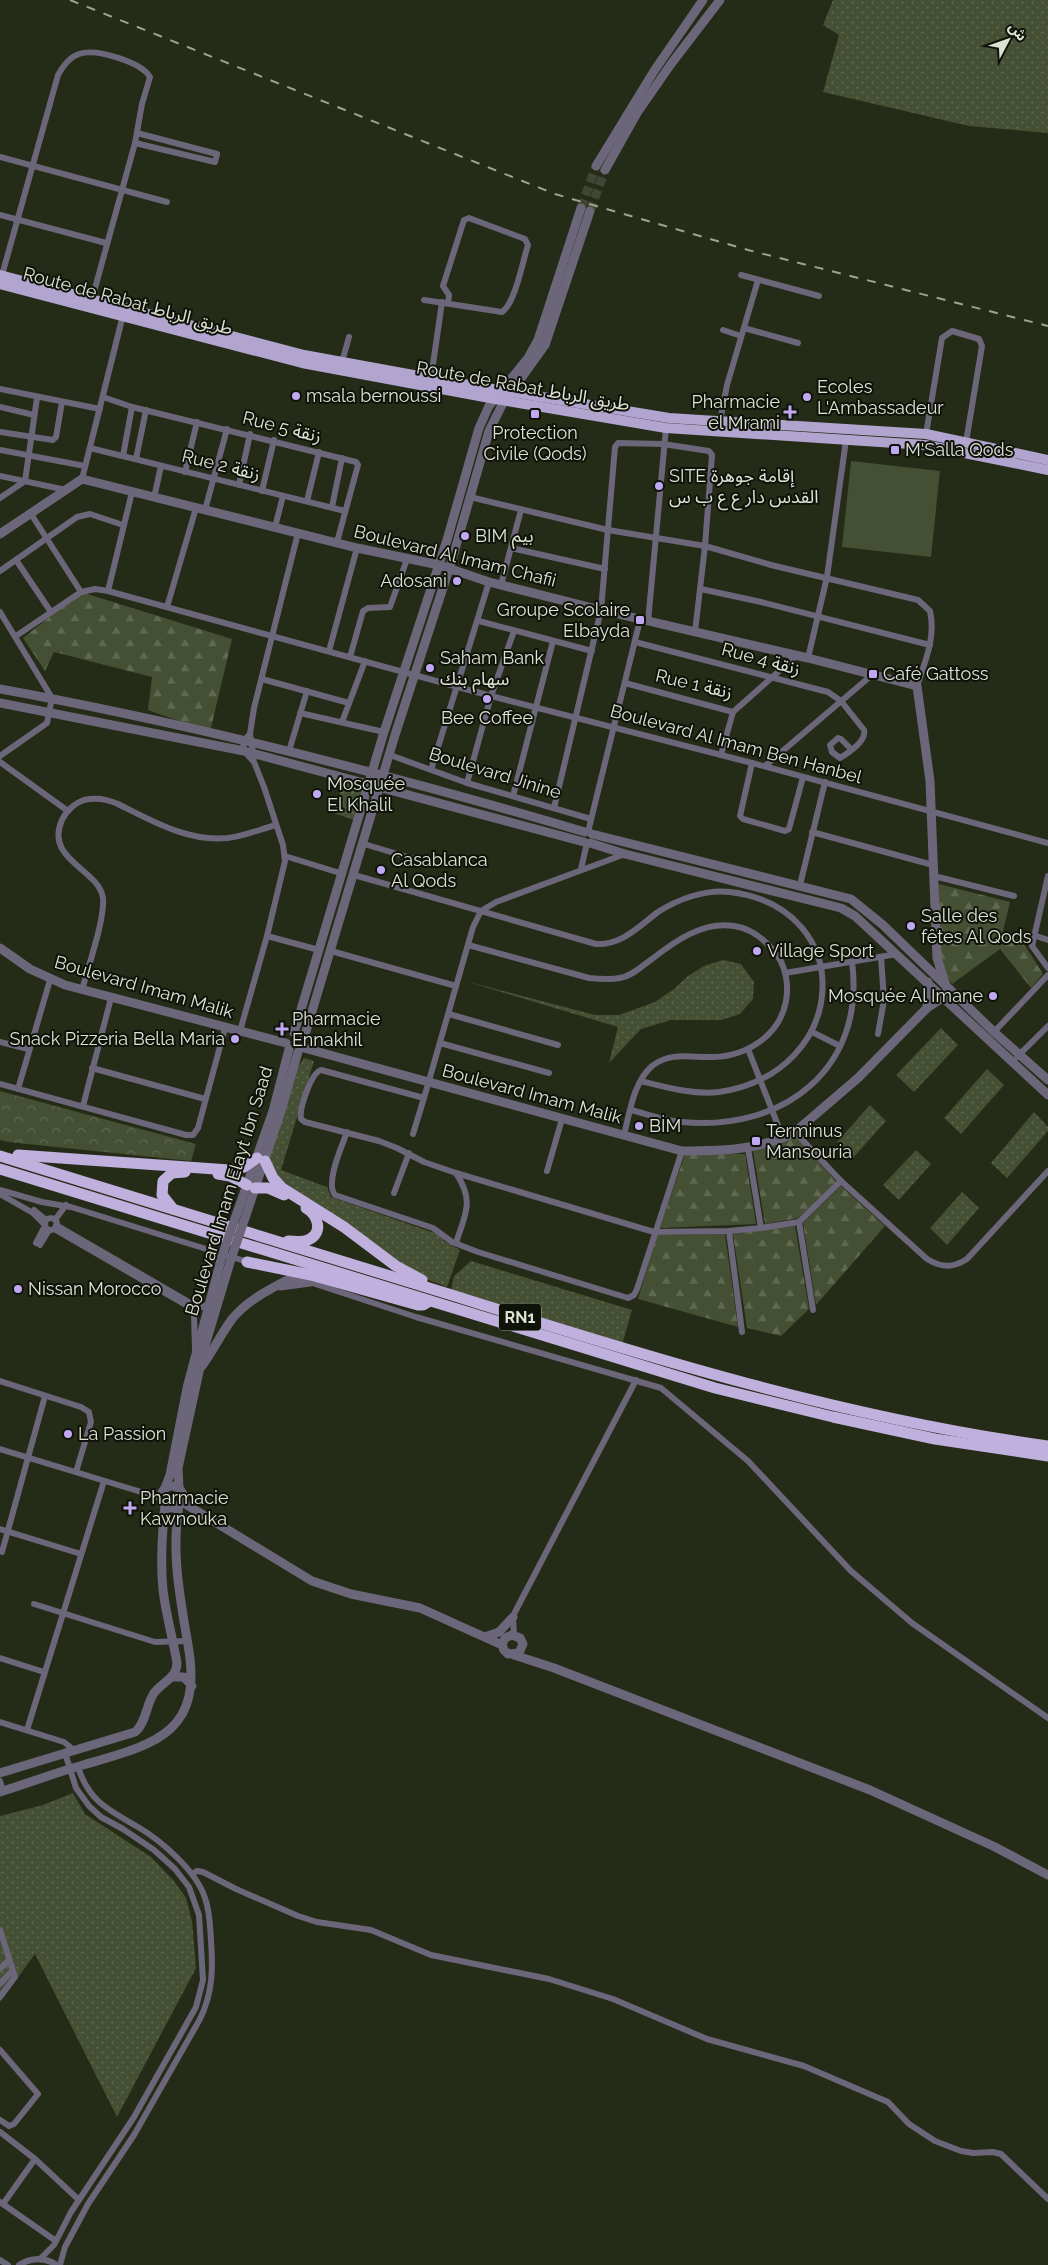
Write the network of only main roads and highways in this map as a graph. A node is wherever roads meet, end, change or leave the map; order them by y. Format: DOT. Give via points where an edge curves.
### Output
graph roads {
  1 [pos="1,278"];
  2 [pos="124,313"];
  3 [pos="498,394"];
  4 [pos="509,396"];
  5 [pos="1048,460"];
  6 [pos="1048,470"];
  7 [pos="0,1154"];
  8 [pos="0,1169"];
  9 [pos="173,1209"];
  10 [pos="269,1239"];
  11 [pos="246,1262"];
  12 [pos="453,1296"];
  13 [pos="430,1301"];
  14 [pos="1048,1446"];
  15 [pos="1048,1456"];
  1 -- 2 [label="main road, Route de Rabat طريق الرباط"];
  1 -- 2 [label="main road, Route de Rabat طريق الرباط" via="92,299"];
  2 -- 3 [label="main road, Route de Rabat طريق الرباط" via="304,355"];
  2 -- 3 [label="main road, Route de Rabat طريق الرباط" via="302,363"];
  3 -- 4 [label="main road, Route de Rabat طريق الرباط"];
  4 -- 5 [label="main road, Route de Rabat طريق الرباط" via="669,418 926,434"];
  4 -- 6 [label="main road, Route de Rabat طريق الرباط" via="666,428 924,444"];
  7 -- 9 [label="highway, RN1"];
  7 -- 12 [label="highway" via="229,1170 261,1159 282,1188 344,1227 396,1266"];
  8 -- 13 [label="highway, RN1"];
  9 -- 10 [label="highway, RN1"];
  9 -- 10 [label="highway" via="162,1194 166,1176 172,1173 224,1174 251,1186 274,1189 311,1211 319,1225 317,1233 303,1242"];
  10 -- 12 [label="highway, RN1"];
  11 -- 13 [label="highway" via="311,1275 411,1304 424,1305"];
  12 -- 14 [label="highway, RN1" via="721,1378 879,1417"];
  13 -- 15 [label="highway, RN1" via="750,1396 833,1417 934,1439"];
}
